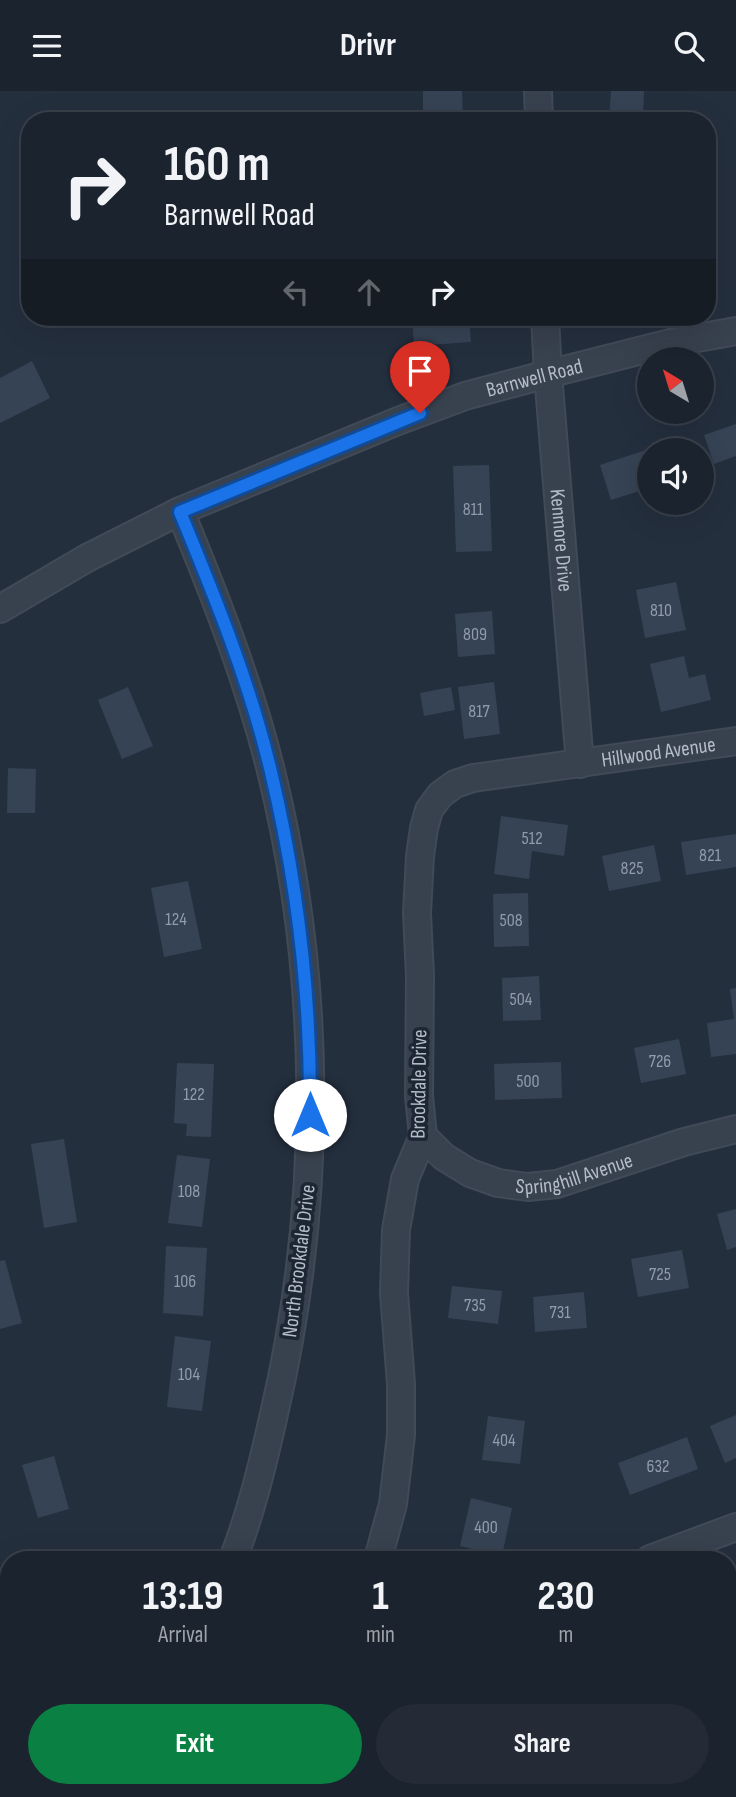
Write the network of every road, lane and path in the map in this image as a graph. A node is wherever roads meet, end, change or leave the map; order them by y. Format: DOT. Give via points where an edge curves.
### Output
graph roads {
  1 [pos="538,91"];
  2 [pos="539,112"];
  3 [pos="545,326"];
  4 [pos="736,331"];
  5 [pos="548,374"];
  6 [pos="180,512"];
  7 [pos="0,609"];
  8 [pos="736,741"];
  9 [pos="580,764"];
  10 [pos="736,1129"];
  11 [pos="423,1136"];
  12 [pos="736,1527"];
  13 [pos="235,1551"];
  14 [pos="380,1551"];
  15 [pos="672,1551"];
  1 -- 2 [label="street"];
  3 -- 5 [label="street, Kenmore Drive"];
  4 -- 5 [label="street, Barnwell Road"];
  5 -- 6 [label="street, Barnwell Road" via="466,396 398,421"];
  5 -- 9 [label="street, Kenmore Drive"];
  6 -- 7 [label="street, Barnwell Road" via="87,558"];
  6 -- 13 [label="street, North Brookdale Drive" via="243,676 271,771 305,967 311,1065 303,1251 287,1361"];
  8 -- 9 [label="street, Hillwood Avenue"];
  9 -- 11 [label="street, Brookdale Drive" via="472,778 440,795 429,810 417,913"];
  10 -- 11 [label="street, Springhill Avenue" via="557,1184 528,1187 470,1173 444,1157"];
  11 -- 14 [label="street, Brookdale Drive" via="405,1179 396,1230 394,1293 401,1435 393,1504"];
  12 -- 15 [label="street"];
}
